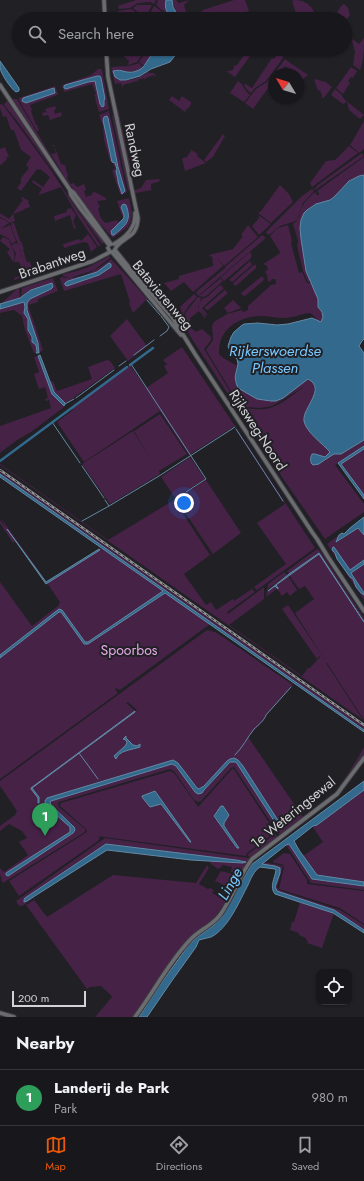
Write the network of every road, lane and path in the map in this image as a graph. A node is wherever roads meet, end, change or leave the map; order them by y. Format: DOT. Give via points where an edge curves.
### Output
graph roads {
  1 [pos="104,0"];
  2 [pos="104,12"];
  3 [pos="106,56"];
  4 [pos="0,85"];
  5 [pos="112,248"];
  6 [pos="0,290"];
  7 [pos="186,340"];
  8 [pos="364,611"];
  9 [pos="364,758"];
  10 [pos="0,1013"];
  11 [pos="14,1017"];
  12 [pos="135,1017"];
  1 -- 2 [label="street"];
  3 -- 5 [label="street, Randweg" via="138,218 132,234"];
  4 -- 5 [label="street, Batavierenweg" via="71,195"];
  5 -- 6 [label="street, Brabantweg" via="93,261"];
  5 -- 7 [label="street, Batavierenweg" via="172,317"];
  7 -- 8 [label="street, Rijksweg-Noord"];
  9 -- 12 [label="street, 1e Weteringsewal" via="337,794 252,859 221,914 210,926 190,940"];
  10 -- 11 [label="street"];
}
